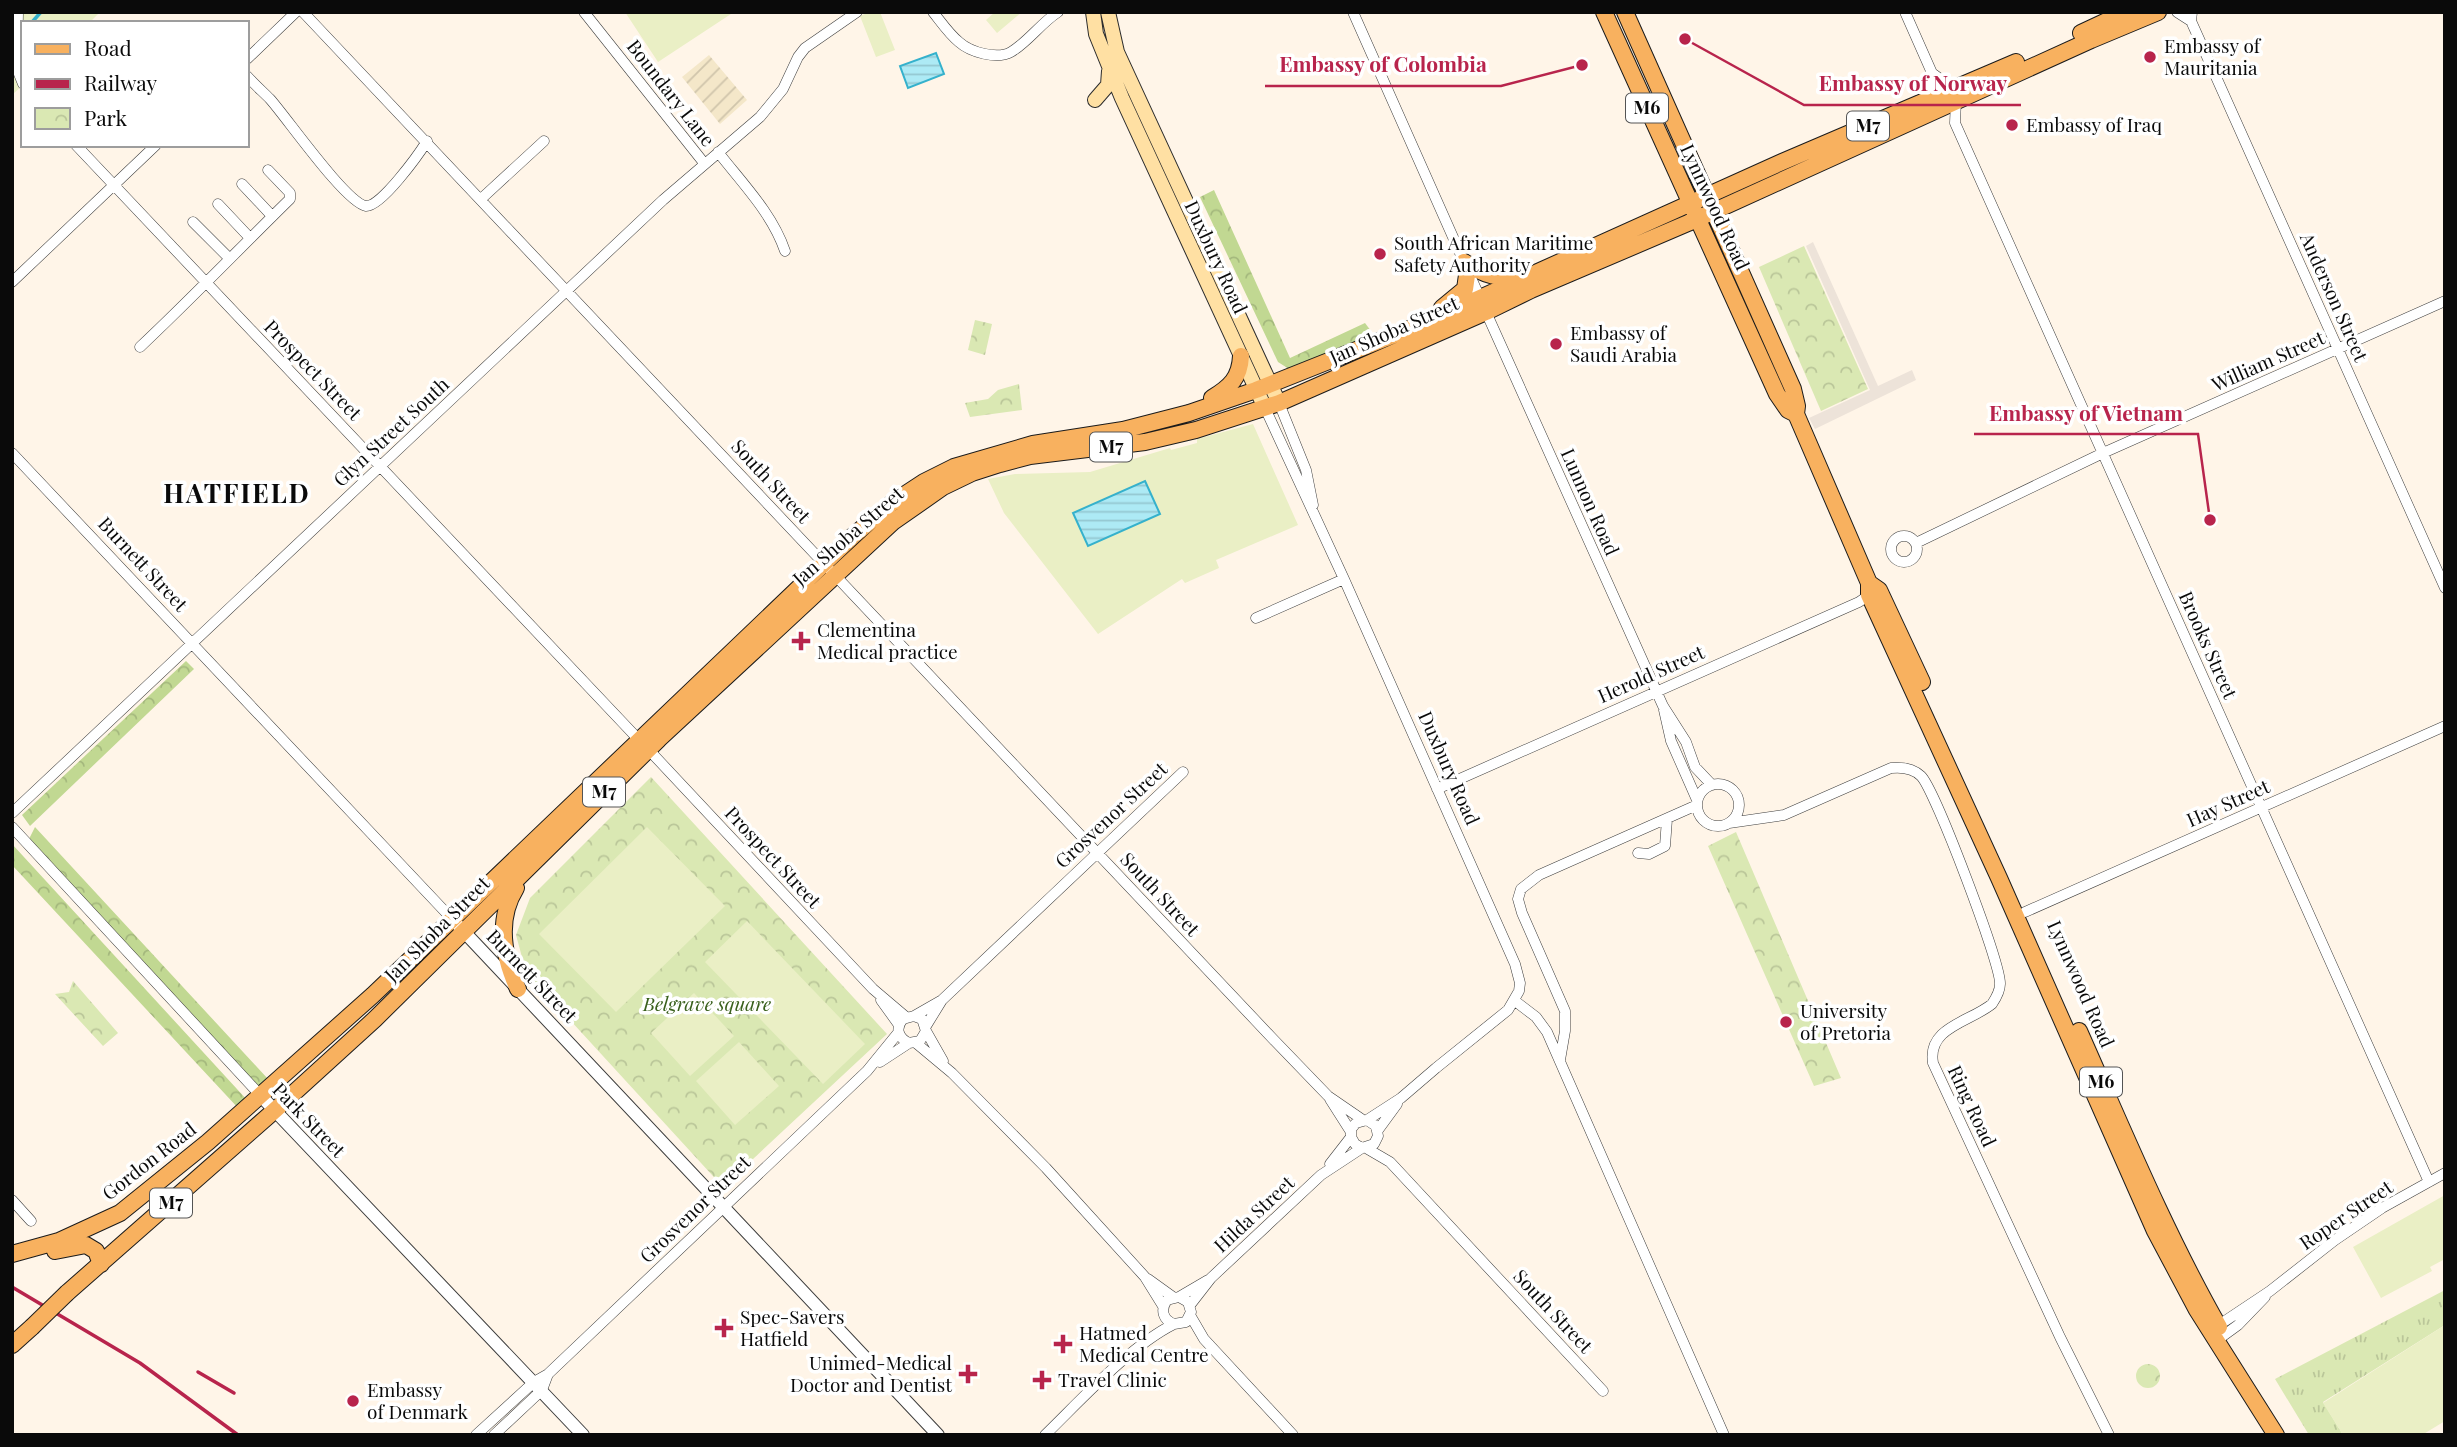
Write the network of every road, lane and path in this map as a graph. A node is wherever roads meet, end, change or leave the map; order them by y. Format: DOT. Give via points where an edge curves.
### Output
graph roads {
  1 [pos="18,12"];
  2 [pos="296,12"];
  3 [pos="303,12"];
  4 [pos="584,12"];
  5 [pos="857,12"];
  6 [pos="933,12"];
  7 [pos="1058,12"];
  8 [pos="1093,12"];
  9 [pos="1108,12"];
  10 [pos="1353,12"];
  11 [pos="1604,12"];
  12 [pos="1625,12"];
  13 [pos="1905,12"];
  14 [pos="2126,12"];
  15 [pos="2158,12"];
  16 [pos="2177,12"];
  17 [pos="839,17"];
  18 [pos="2192,17"];
  19 [pos="1113,38"];
  20 [pos="248,58"];
  21 [pos="1109,66"];
  22 [pos="1932,73"];
  23 [pos="248,77"];
  24 [pos="21,79"];
  25 [pos="1955,95"];
  26 [pos="1122,98"];
  27 [pos="1095,100"];
  28 [pos="1933,105"];
  29 [pos="1955,123"];
  30 [pos="1157,139"];
  31 [pos="427,141"];
  32 [pos="544,141"];
  33 [pos="78,147"];
  34 [pos="154,147"];
  35 [pos="718,152"];
  36 [pos="704,163"];
  37 [pos="268,170"];
  38 [pos="242,184"];
  39 [pos="113,186"];
  40 [pos="481,199"];
  41 [pos="1710,203"];
  42 [pos="218,204"];
  43 [pos="1693,211"];
  44 [pos="272,216"];
  45 [pos="193,222"];
  46 [pos="250,238"];
  47 [pos="785,251"];
  48 [pos="229,258"];
  49 [pos="1464,262"];
  50 [pos="1546,269"];
  51 [pos="12,282"];
  52 [pos="206,284"];
  53 [pos="567,291"];
  54 [pos="2445,301"];
  55 [pos="1483,305"];
  56 [pos="1426,322"];
  57 [pos="140,347"];
  58 [pos="2338,348"];
  59 [pos="1241,356"];
  60 [pos="1263,387"];
  61 [pos="1272,406"];
  62 [pos="1189,412"];
  63 [pos="1796,415"];
  64 [pos="12,453"];
  65 [pos="2103,453"];
  66 [pos="380,465"];
  67 [pos="1916,543"];
  68 [pos="829,569"];
  69 [pos="1344,579"];
  70 [pos="2445,588"];
  71 [pos="1872,589"];
  72 [pos="1256,618"];
  73 [pos="192,644"];
  74 [pos="1656,690"];
  75 [pos="1663,706"];
  76 [pos="2445,726"];
  77 [pos="644,745"];
  78 [pos="1183,772"];
  79 [pos="1712,785"];
  80 [pos="1437,789"];
  81 [pos="1738,800"];
  82 [pos="1697,803"];
  83 [pos="2262,807"];
  84 [pos="12,813"];
  85 [pos="1759,817"];
  86 [pos="1667,819"];
  87 [pos="1729,823"];
  88 [pos="12,827"];
  89 [pos="1097,853"];
  90 [pos="1638,853"];
  91 [pos="531,865"];
  92 [pos="2025,912"];
  93 [pos="453,920"];
  94 [pos="464,932"];
  95 [pos="518,989"];
  96 [pos="942,1000"];
  97 [pos="1515,1001"];
  98 [pos="904,1023"];
  99 [pos="926,1029"];
  100 [pos="912,1043"];
  101 [pos="1560,1061"];
  102 [pos="867,1071"];
  103 [pos="952,1073"];
  104 [pos="1328,1096"];
  105 [pos="261,1097"];
  106 [pos="1401,1098"];
  107 [pos="274,1111"];
  108 [pos="1365,1120"];
  109 [pos="1378,1133"];
  110 [pos="1351,1135"];
  111 [pos="1364,1148"];
  112 [pos="1390,1162"];
  113 [pos="2445,1173"];
  114 [pos="1321,1175"];
  115 [pos="2429,1182"];
  116 [pos="12,1200"];
  117 [pos="723,1205"];
  118 [pos="31,1221"];
  119 [pos="16,1254"];
  120 [pos="101,1264"];
  121 [pos="1145,1276"];
  122 [pos="1211,1278"];
  123 [pos="1176,1297"];
  124 [pos="1163,1310"];
  125 [pos="1190,1310"];
  126 [pos="1176,1324"];
  127 [pos="2218,1334"];
  128 [pos="1204,1339"];
  129 [pos="12,1345"];
  130 [pos="1137,1348"];
  131 [pos="538,1386"];
  132 [pos="1604,1391"];
  133 [pos="476,1435"];
  134 [pos="494,1435"];
  135 [pos="583,1435"];
  136 [pos="938,1435"];
  137 [pos="1045,1435"];
  138 [pos="1293,1435"];
  139 [pos="1724,1435"];
  140 [pos="2109,1435"];
  141 [pos="2276,1435"];
  142 [pos="2285,1435"];
  1 -- 24 [label="street" via="17,69"];
  2 -- 20 [label="street"];
  3 -- 31 [label="street, South Street"];
  4 -- 36 [label="street, Boundary Lane"];
  5 -- 17 [label="street, Glyn Street South"];
  6 -- 7 [label="street" via="968,48 998,55 1013,51"];
  8 -- 21 [label="main road, Duxbury Road"];
  9 -- 19 [label="main road, Duxbury Road"];
  10 -- 49 [label="street, Lunnon Road"];
  11 -- 43 [label="main road, Lynnwood Road / M6"];
  12 -- 41 [label="main road, Lynnwood Road / M6"];
  13 -- 22 [label="street"];
  14 -- 25 [label="main road, Jan Shoba Street / M7"];
  15 -- 25 [label="main road, Jan Shoba Street / M7"];
  16 -- 18 [label="street, Anderson Street"];
  17 -- 35 [label="street, Glyn Street South" via="802,52 774,101"];
  18 -- 58 [label="street, Anderson Street"];
  19 -- 26 [label="main road" via="1113,51 1126,84"];
  19 -- 30 [label="main road, Duxbury Road"];
  21 -- 26 [label="main road, Duxbury Road"];
  21 -- 27 [label="main road" via="1108,85"];
  22 -- 25 [label="street"];
  22 -- 28 [label="street"];
  23 -- 31 [label="street" via="355,201 366,206 396,184"];
  25 -- 28 [label="main road, Jan Shoba Street / M7"];
  25 -- 29 [label="street, Brooks Street"];
  26 -- 30 [label="main road" via="1141,114"];
  26 -- 59 [label="main road, Duxbury Road"];
  28 -- 29 [label="street"];
  28 -- 41 [label="main road, Jan Shoba Street / M7"];
  29 -- 65 [label="street, Brooks Street"];
  30 -- 60 [label="main road, Duxbury Road"];
  31 -- 40 [label="street, South Street"];
  32 -- 40 [label="street"];
  33 -- 39 [label="street, Prospect Street"];
  34 -- 39 [label="street"];
  35 -- 36 [label="street, Glyn Street South"];
  35 -- 47 [label="street" via="769,217"];
  36 -- 53 [label="street, Glyn Street South"];
  37 -- 44 [label="street" via="291,196"];
  38 -- 44 [label="street"];
  39 -- 51 [label="street"];
  39 -- 52 [label="street, Prospect Street"];
  40 -- 53 [label="street, South Street"];
  41 -- 43 [label="main road, Jan Shoba Street / M7"];
  41 -- 63 [label="main road, Lynnwood Road / M6" via="1793,389"];
  42 -- 46 [label="street"];
  43 -- 50 [label="main road, Jan Shoba Street / M7"];
  43 -- 55 [label="main road, Jan Shoba Street / M7" via="1531,290"];
  43 -- 63 [label="main road, Lynnwood Road / M6" via="1777,394"];
  44 -- 46 [label="street"];
  45 -- 48 [label="street"];
  46 -- 48 [label="street"];
  48 -- 52 [label="street"];
  49 -- 50 [label="main road" via="1494,277"];
  49 -- 55 [label="street, Lunnon Road"];
  49 -- 56 [label="main road" via="1465,289"];
  50 -- 55 [label="main road, Jan Shoba Street / M7"];
  52 -- 57 [label="street"];
  52 -- 66 [label="street, Prospect Street"];
  53 -- 66 [label="street, Glyn Street South"];
  53 -- 68 [label="street, South Street"];
  54 -- 58 [label="street, William Street"];
  55 -- 56 [label="main road"];
  55 -- 61 [label="main road, Jan Shoba Street / M7"];
  55 -- 74 [label="street, Lunnon Road"];
  56 -- 60 [label="main road, Jan Shoba Street / M7"];
  58 -- 65 [label="street, William Street"];
  58 -- 70 [label="street, Anderson Street"];
  59 -- 60 [label="main road, Duxbury Road"];
  59 -- 62 [label="main road" via="1232,385"];
  60 -- 61 [label="main road, Duxbury Road"];
  60 -- 62 [label="main road, Jan Shoba Street / M7"];
  61 -- 68 [label="main road, Jan Shoba Street / M7" via="1145,442 1030,456 972,473 907,510"];
  61 -- 69 [label="street, Duxbury Road" via="1306,470 1315,514"];
  62 -- 68 [label="main road, Jan Shoba Street / M7" via="1124,430 1033,444 954,467 891,503"];
  63 -- 71 [label="main road, Lynnwood Road / M6"];
  64 -- 73 [label="street, Burnett Street"];
  65 -- 67 [label="street, William Street"];
  65 -- 83 [label="street, Brooks Street"];
  66 -- 73 [label="street, Glyn Street South"];
  66 -- 77 [label="street, Prospect Street"];
  68 -- 77 [label="main road, Jan Shoba Street / M7"];
  68 -- 89 [label="street, South Street"];
  69 -- 72 [label="street"];
  69 -- 80 [label="street, Duxbury Road"];
  71 -- 74 [label="street, Herold Street" via="1859,602"];
  71 -- 92 [label="main road, Lynnwood Road / M6"];
  71 -- 127 [label="main road, Lynnwood Road / M6" via="2155,1231 2181,1282"];
  73 -- 84 [label="street, Glyn Street South"];
  73 -- 93 [label="street, Burnett Street"];
  74 -- 75 [label="street, Lunnon Road"];
  74 -- 80 [label="street, Herold Street"];
  75 -- 79 [label="street, Lunnon Road" via="1686,742 1695,767"];
  75 -- 82 [label="street, Lunnon Road" via="1671,741"];
  76 -- 83 [label="street, Hay Street"];
  77 -- 91 [label="main road, Jan Shoba Street / M7"];
  77 -- 93 [label="main road, Jan Shoba Street / M7"];
  77 -- 98 [label="street, Prospect Street"];
  78 -- 89 [label="street, Grosvenor Street"];
  79 -- 81 [label="street" via="1728,787"];
  79 -- 82 [label="street" via="1703,790"];
  80 -- 97 [label="street, Duxbury Road" via="1516,964 1520,983"];
  81 -- 85 [label="street"];
  81 -- 87 [label="street" via="1737,813"];
  82 -- 86 [label="street"];
  82 -- 87 [label="street" via="1700,817 1709,824"];
  83 -- 92 [label="street, Hay Street"];
  83 -- 115 [label="street, Brooks Street"];
  85 -- 87 [label="street, Ring Road"];
  85 -- 140 [label="street, Ring Road" via="1792,812 1891,768 1906,768 1923,777 1953,845 2000,984 1992,1004 1941,1034 1931,1051 1933,1063"];
  86 -- 90 [label="street" via="1665,846 1649,854"];
  86 -- 101 [label="street" via="1539,875 1519,893 1522,913 1564,1011"];
  88 -- 105 [label="street, Park Street"];
  89 -- 96 [label="street, Grosvenor Street"];
  89 -- 104 [label="street, South Street"];
  91 -- 94 [label="main road, Jan Shoba Street / M7"];
  91 -- 95 [label="main road" via="509,900 503,922 505,956"];
  92 -- 127 [label="main road, Lynnwood Road / M6"];
  93 -- 94 [label="street, Burnett Street"];
  93 -- 105 [label="main road, Jan Shoba Street / M7"];
  94 -- 95 [label="street, Burnett Street"];
  94 -- 107 [label="main road, Jan Shoba Street / M7"];
  95 -- 117 [label="street, Burnett Street"];
  96 -- 98 [label="street, Grosvenor Street"];
  96 -- 99 [label="street, Grosvenor Street"];
  97 -- 101 [label="street" via="1542,1024"];
  97 -- 106 [label="street"];
  98 -- 99 [label="street" via="922,1019"];
  98 -- 100 [label="street" via="902,1039"];
  98 -- 102 [label="street, Grosvenor Street"];
  99 -- 100 [label="street" via="923,1038"];
  99 -- 103 [label="street"];
  100 -- 102 [label="street, Grosvenor Street"];
  100 -- 103 [label="street"];
  101 -- 139 [label="street"];
  102 -- 117 [label="street, Grosvenor Street"];
  103 -- 121 [label="street"];
  104 -- 108 [label="street, South Street"];
  104 -- 110 [label="street, South Street"];
  105 -- 107 [label="street, Park Street"];
  105 -- 119 [label="main road, Gordon Road / M7" via="120,1213"];
  106 -- 108 [label="street"];
  106 -- 109 [label="street"];
  107 -- 120 [label="main road, Jan Shoba Street / M7"];
  107 -- 131 [label="street, Park Street"];
  108 -- 109 [label="street" via="1374,1123"];
  108 -- 110 [label="street" via="1356,1123"];
  109 -- 111 [label="street" via="1374,1144"];
  109 -- 112 [label="street, South Street"];
  110 -- 111 [label="street" via="1355,1144"];
  110 -- 114 [label="street, Hilda Street"];
  111 -- 112 [label="street, South Street"];
  111 -- 114 [label="street, Hilda Street"];
  112 -- 132 [label="street, South Street"];
  113 -- 115 [label="street, Roper Street"];
  114 -- 122 [label="street, Hilda Street"];
  115 -- 127 [label="street, Roper Street" via="2382,1208"];
  116 -- 118 [label="street"];
  117 -- 131 [label="street, Grosvenor Street"];
  117 -- 136 [label="street, Burnett Street"];
  119 -- 120 [label="main road" via="36,1256 86,1245 96,1251"];
  120 -- 129 [label="main road, Jan Shoba Street / M7, bridge"];
  121 -- 123 [label="street"];
  121 -- 124 [label="street"];
  122 -- 123 [label="street, Hilda Street"];
  122 -- 125 [label="street, Hilda Street"];
  123 -- 124 [label="street"];
  123 -- 125 [label="street" via="1186,1299"];
  124 -- 126 [label="street" via="1167,1321"];
  124 -- 130 [label="street"];
  125 -- 126 [label="street" via="1185,1322"];
  125 -- 128 [label="street"];
  126 -- 128 [label="street"];
  126 -- 130 [label="street"];
  127 -- 141 [label="main road, Lynnwood Road / M6"];
  127 -- 142 [label="main road, Lynnwood Road / M6"];
  128 -- 138 [label="street"];
  130 -- 137 [label="street"];
  131 -- 133 [label="street, Grosvenor Street"];
  131 -- 134 [label="street, Grosvenor Street"];
  131 -- 135 [label="street, Park Street"];
}
